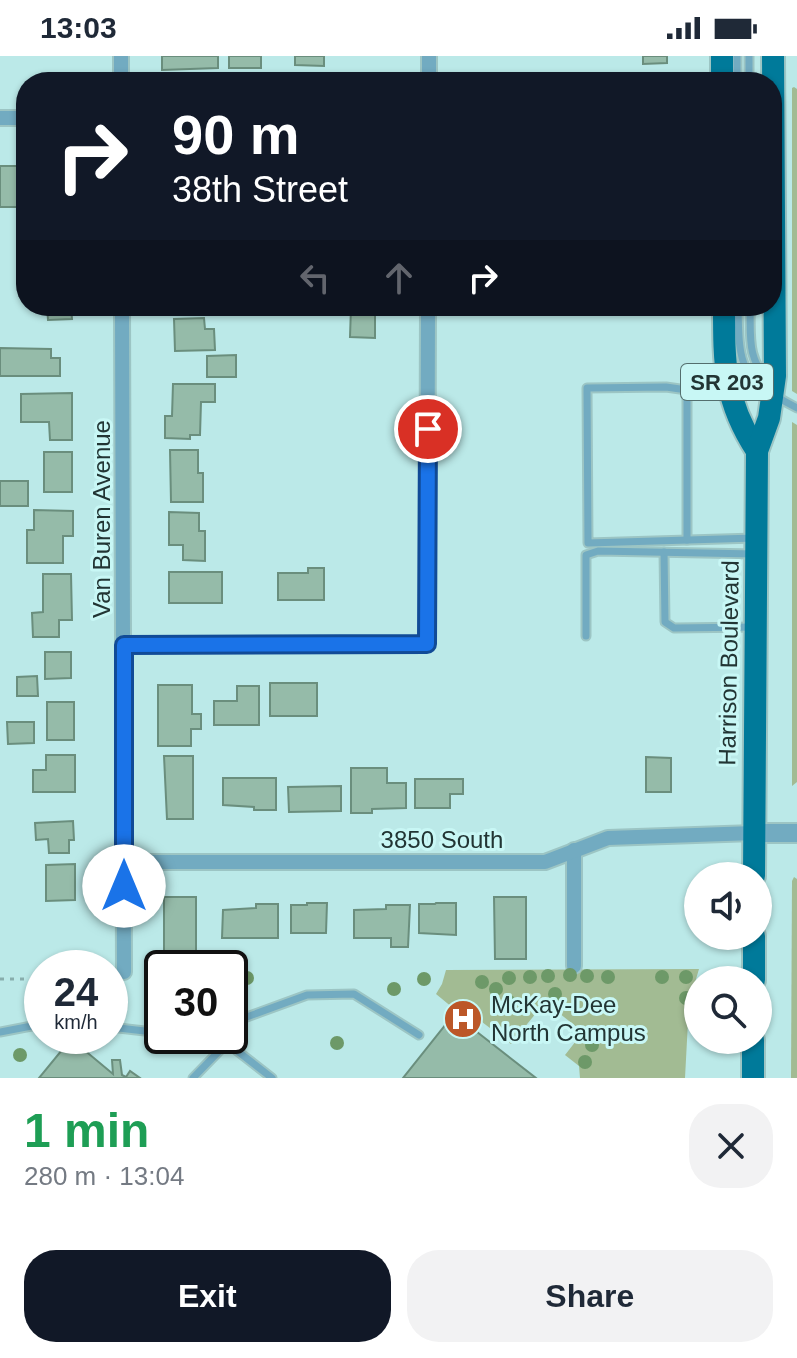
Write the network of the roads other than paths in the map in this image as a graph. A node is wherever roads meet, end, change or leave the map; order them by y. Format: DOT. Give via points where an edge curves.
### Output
graph roads {
  1 [pos="122,316"];
  2 [pos="428,316"];
  3 [pos="728,316"];
  4 [pos="732,316"];
  5 [pos="750,316"];
  6 [pos="776,316"];
  7 [pos="729,389"];
  8 [pos="687,390"];
  9 [pos="774,390"];
  10 [pos="797,408"];
  11 [pos="757,451"];
  12 [pos="687,540"];
  13 [pos="757,546"];
  14 [pos="664,552"];
  15 [pos="756,627"];
  16 [pos="586,636"];
  17 [pos="124,645"];
  18 [pos="754,833"];
  19 [pos="797,833"];
  20 [pos="574,850"];
  21 [pos="124,862"];
  22 [pos="754,862"];
  23 [pos="124,950"];
  24 [pos="574,966"];
  25 [pos="248,1017"];
  26 [pos="24,1027"];
  27 [pos="0,1032"];
  28 [pos="419,1035"];
  29 [pos="216,1054"];
  30 [pos="241,1054"];
  31 [pos="753,1054"];
  32 [pos="193,1078"];
  33 [pos="272,1078"];
  34 [pos="753,1078"];
  1 -- 17 [label="street, Van Buren Avenue"];
  2 -- 17 [label="street" via="427,644"];
  3 -- 7 [label="main road, Harrison Boulevard / SR 203"];
  4 -- 9 [label="lane" via="742,359 753,379"];
  5 -- 9 [label="lane" via="753,358"];
  6 -- 9 [label="main road, Harrison Boulevard / SR 203"];
  7 -- 8 [label="lane"];
  7 -- 11 [label="main road, Harrison Boulevard / SR 203"];
  8 -- 12 [label="lane"];
  8 -- 12 [label="lane" via="587,388 588,543"];
  9 -- 10 [label="lane"];
  9 -- 11 [label="main road, Harrison Boulevard / SR 203"];
  11 -- 13 [label="main road, Harrison Boulevard / SR 203"];
  12 -- 13 [label="lane"];
  13 -- 14 [label="lane"];
  13 -- 15 [label="main road, Harrison Boulevard / SR 203"];
  14 -- 15 [label="lane" via="665,622 674,628"];
  14 -- 16 [label="lane" via="586,555"];
  15 -- 18 [label="main road, Harrison Boulevard / SR 203"];
  17 -- 21 [label="street, Van Buren Avenue"];
  18 -- 19 [label="street"];
  18 -- 20 [label="street, 3850 South" via="608,838"];
  18 -- 22 [label="main road, Harrison Boulevard / SR 203"];
  20 -- 21 [label="street, 3850 South" via="545,862"];
  20 -- 24 [label="street"];
  21 -- 23 [label="street, Van Buren Avenue"];
  25 -- 28 [label="lane" via="307,995 354,994"];
  26 -- 27 [label="lane"];
  29 -- 32 [label="lane"];
  30 -- 33 [label="lane"];
  31 -- 34 [label="main road"];
}
